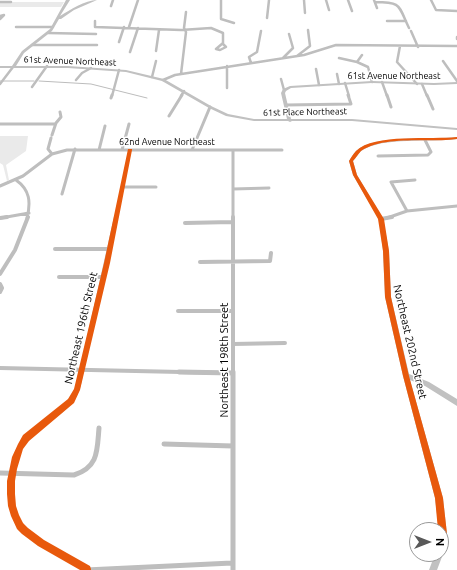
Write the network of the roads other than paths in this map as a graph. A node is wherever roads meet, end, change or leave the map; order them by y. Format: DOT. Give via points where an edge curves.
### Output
graph roads {
  1 [pos="68,0"];
  2 [pos="95,0"];
  3 [pos="113,0"];
  4 [pos="138,0"];
  5 [pos="221,0"];
  6 [pos="269,0"];
  7 [pos="304,0"];
  8 [pos="326,0"];
  9 [pos="348,0"];
  10 [pos="431,0"];
  11 [pos="374,1"];
  12 [pos="0,2"];
  13 [pos="11,2"];
  14 [pos="111,6"];
  15 [pos="64,8"];
  16 [pos="73,8"];
  17 [pos="377,8"];
  18 [pos="329,10"];
  19 [pos="352,10"];
  20 [pos="457,11"];
  21 [pos="186,12"];
  22 [pos="305,13"];
  23 [pos="267,18"];
  24 [pos="59,19"];
  25 [pos="95,21"];
  26 [pos="387,21"];
  27 [pos="406,21"];
  28 [pos="234,23"];
  29 [pos="16,27"];
  30 [pos="53,27"];
  31 [pos="124,27"];
  32 [pos="129,27"];
  33 [pos="138,28"];
  34 [pos="159,30"];
  35 [pos="186,30"];
  36 [pos="308,30"];
  37 [pos="261,31"];
  38 [pos="48,33"];
  39 [pos="96,34"];
  40 [pos="289,34"];
  41 [pos="119,42"];
  42 [pos="88,43"];
  43 [pos="222,44"];
  44 [pos="33,45"];
  45 [pos="97,45"];
  46 [pos="400,46"];
  47 [pos="457,46"];
  48 [pos="418,47"];
  49 [pos="156,51"];
  50 [pos="130,52"];
  51 [pos="362,55"];
  52 [pos="297,56"];
  53 [pos="18,58"];
  54 [pos="282,58"];
  55 [pos="339,58"];
  56 [pos="156,61"];
  57 [pos="443,61"];
  58 [pos="357,62"];
  59 [pos="251,63"];
  60 [pos="0,66"];
  61 [pos="47,66"];
  62 [pos="227,66"];
  63 [pos="13,67"];
  64 [pos="91,68"];
  65 [pos="316,69"];
  66 [pos="119,70"];
  67 [pos="181,74"];
  68 [pos="337,74"];
  69 [pos="152,77"];
  70 [pos="281,79"];
  71 [pos="76,80"];
  72 [pos="162,80"];
  73 [pos="372,82"];
  74 [pos="382,82"];
  75 [pos="457,82"];
  76 [pos="345,83"];
  77 [pos="0,84"];
  78 [pos="339,84"];
  79 [pos="417,84"];
  80 [pos="422,84"];
  81 [pos="319,85"];
  82 [pos="32,87"];
  83 [pos="227,88"];
  84 [pos="284,90"];
  85 [pos="184,91"];
  86 [pos="111,98"];
  87 [pos="286,105"];
  88 [pos="391,107"];
  89 [pos="210,108"];
  90 [pos="433,109"];
  91 [pos="60,112"];
  92 [pos="169,116"];
  93 [pos="290,121"];
  94 [pos="0,124"];
  95 [pos="55,124"];
  96 [pos="129,124"];
  97 [pos="105,126"];
  98 [pos="457,129"];
  99 [pos="457,138"];
  100 [pos="426,140"];
  101 [pos="76,149"];
  102 [pos="99,150"];
  103 [pos="122,150"];
  104 [pos="130,150"];
  105 [pos="192,150"];
  106 [pos="233,150"];
  107 [pos="282,150"];
  108 [pos="52,154"];
  109 [pos="378,156"];
  110 [pos="16,180"];
  111 [pos="415,180"];
  112 [pos="0,186"];
  113 [pos="122,188"];
  114 [pos="156,188"];
  115 [pos="268,188"];
  116 [pos="233,189"];
  117 [pos="62,194"];
  118 [pos="457,201"];
  119 [pos="455,206"];
  120 [pos="407,211"];
  121 [pos="29,213"];
  122 [pos="0,218"];
  123 [pos="381,219"];
  124 [pos="232,222"];
  125 [pos="185,223"];
  126 [pos="55,249"];
  127 [pos="109,249"];
  128 [pos="271,253"];
  129 [pos="200,262"];
  130 [pos="233,262"];
  131 [pos="0,274"];
  132 [pos="59,277"];
  133 [pos="103,277"];
  134 [pos="0,284"];
  135 [pos="0,292"];
  136 [pos="178,311"];
  137 [pos="233,311"];
  138 [pos="285,343"];
  139 [pos="233,344"];
  140 [pos="0,368"];
  141 [pos="83,370"];
  142 [pos="233,373"];
  143 [pos="406,376"];
  144 [pos="457,404"];
  145 [pos="99,428"];
  146 [pos="164,444"];
  147 [pos="233,446"];
  148 [pos="0,473"];
  149 [pos="12,473"];
  150 [pos="442,522"];
  151 [pos="232,563"];
  152 [pos="86,570"];
  153 [pos="233,570"];
  1 -- 15 [label="street"];
  2 -- 16 [label="street"];
  3 -- 14 [label="street"];
  4 -- 32 [label="street"];
  5 -- 28 [label="street" via="221,19"];
  6 -- 23 [label="street"];
  7 -- 22 [label="street"];
  8 -- 18 [label="street"];
  9 -- 19 [label="street"];
  10 -- 20 [label="street" via="438,11"];
  11 -- 17 [label="street"];
  11 -- 27 [label="street" via="395,3"];
  12 -- 13 [label="street"];
  15 -- 16 [label="street"];
  15 -- 24 [label="street"];
  16 -- 24 [label="street"];
  21 -- 35 [label="street"];
  24 -- 30 [label="street"];
  25 -- 31 [label="street" via="95,26"];
  26 -- 27 [label="street"];
  27 -- 48 [label="street"];
  29 -- 30 [label="street"];
  30 -- 38 [label="street"];
  31 -- 32 [label="street"];
  31 -- 41 [label="street"];
  32 -- 33 [label="street"];
  33 -- 34 [label="street"];
  33 -- 50 [label="street"];
  34 -- 35 [label="street"];
  34 -- 49 [label="street"];
  35 -- 43 [label="street" via="219,30 223,34"];
  35 -- 67 [label="street"];
  36 -- 52 [label="street" via="310,46"];
  37 -- 59 [label="street" via="258,41 260,47 249,57"];
  38 -- 39 [label="street"];
  38 -- 44 [label="street"];
  40 -- 54 [label="street" via="293,48"];
  42 -- 44 [label="street"];
  44 -- 45 [label="street"];
  44 -- 53 [label="street"];
  46 -- 48 [label="street"];
  46 -- 52 [label="street" via="336,45"];
  46 -- 79 [label="street" via="397,62"];
  47 -- 48 [label="street"];
  51 -- 58 [label="street"];
  52 -- 54 [label="street"];
  53 -- 60 [label="street"];
  53 -- 63 [label="street"];
  54 -- 59 [label="street"];
  55 -- 58 [label="street"];
  56 -- 69 [label="street"];
  57 -- 75 [label="street"];
  58 -- 73 [label="street" via="368,67"];
  59 -- 62 [label="street"];
  60 -- 63 [label="street, 61st Avenue Northeast"];
  61 -- 63 [label="street, 61st Avenue Northeast"];
  61 -- 64 [label="street, 61st Avenue Northeast"];
  61 -- 82 [label="street"];
  62 -- 67 [label="street"];
  62 -- 83 [label="street"];
  63 -- 77 [label="street"];
  64 -- 66 [label="street, 61st Avenue Northeast"];
  64 -- 71 [label="street"];
  65 -- 81 [label="street"];
  66 -- 69 [label="street, 61st Avenue Northeast"];
  66 -- 86 [label="street"];
  67 -- 72 [label="street"];
  68 -- 78 [label="street"];
  69 -- 72 [label="street, 61st Avenue Northeast"];
  70 -- 84 [label="street"];
  72 -- 85 [label="street, 61st Place Northeast"];
  73 -- 74 [label="street, 61st Avenue Northeast"];
  73 -- 76 [label="street, 61st Avenue Northeast"];
  74 -- 79 [label="street, 61st Avenue Northeast"];
  74 -- 88 [label="street"];
  75 -- 80 [label="street, 61st Avenue Northeast"];
  76 -- 78 [label="street, 61st Avenue Northeast"];
  76 -- 87 [label="street" via="351,104"];
  78 -- 81 [label="street, 61st Avenue Northeast"];
  79 -- 80 [label="street, 61st Avenue Northeast"];
  80 -- 90 [label="street"];
  81 -- 84 [label="street, 61st Avenue Northeast" via="290,87"];
  84 -- 87 [label="street"];
  85 -- 89 [label="street, 61st Place Northeast"];
  85 -- 92 [label="street"];
  87 -- 93 [label="street"];
  89 -- 93 [label="street, 61st Place Northeast" via="240,118"];
  89 -- 105 [label="street"];
  91 -- 95 [label="street" via="62,115"];
  93 -- 98 [label="street, 61st Place Northeast" via="352,120"];
  94 -- 95 [label="street"];
  95 -- 108 [label="street" via="48,149"];
  96 -- 103 [label="street"];
  97 -- 102 [label="street"];
  99 -- 100 [label="street"];
  100 -- 109 [label="street" via="431,152 428,155"];
  100 -- 123 [label="street, Northeast 202nd Street" via="377,142 358,150 351,160 355,175"];
  101 -- 102 [label="street, 62nd Avenue Northeast"];
  101 -- 108 [label="street, 62nd Avenue Northeast"];
  101 -- 117 [label="street"];
  102 -- 103 [label="street, 62nd Avenue Northeast"];
  103 -- 104 [label="street, 62nd Avenue Northeast"];
  104 -- 105 [label="street, 62nd Avenue Northeast"];
  104 -- 113 [label="street, Northeast 196th Street"];
  105 -- 106 [label="street, 62nd Avenue Northeast"];
  106 -- 107 [label="street, 62nd Avenue Northeast"];
  106 -- 116 [label="street, Northeast 198th Street"];
  108 -- 110 [label="street"];
  110 -- 112 [label="street"];
  110 -- 121 [label="street" via="26,189 30,198"];
  111 -- 120 [label="street" via="391,182"];
  113 -- 114 [label="street"];
  113 -- 127 [label="street, Northeast 196th Street"];
  115 -- 116 [label="street"];
  116 -- 124 [label="street, Northeast 198th Street"];
  118 -- 119 [label="street"];
  119 -- 120 [label="street"];
  120 -- 123 [label="street"];
  121 -- 122 [label="street"];
  121 -- 131 [label="street" via="13,256"];
  123 -- 143 [label="street, Northeast 202nd Street" via="386,251 388,298"];
  124 -- 125 [label="street"];
  124 -- 130 [label="street, Northeast 198th Street"];
  126 -- 127 [label="street"];
  127 -- 133 [label="street, Northeast 196th Street"];
  128 -- 130 [label="street" via="270,262"];
  129 -- 130 [label="street"];
  130 -- 137 [label="street, Northeast 198th Street"];
  132 -- 133 [label="street"];
  133 -- 141 [label="street, Northeast 196th Street"];
  134 -- 135 [label="street"];
  136 -- 137 [label="street"];
  137 -- 139 [label="street, Northeast 198th Street"];
  138 -- 139 [label="street"];
  139 -- 142 [label="street, Northeast 198th Street"];
  140 -- 141 [label="street"];
  141 -- 142 [label="street"];
  141 -- 149 [label="street, Northeast 196th Street" via="71,400 20,445"];
  142 -- 147 [label="street, Northeast 198th Street"];
  143 -- 144 [label="street" via="427,384"];
  143 -- 150 [label="street, Northeast 202nd Street" via="439,498"];
  145 -- 149 [label="street" via="94,463 89,470 74,475"];
  146 -- 147 [label="street"];
  147 -- 151 [label="street, Northeast 198th Street"];
  148 -- 149 [label="street"];
  149 -- 152 [label="street, Northeast 196th Street" via="10,489 20,526 28,534"];
  151 -- 152 [label="street"];
  151 -- 153 [label="street, Northeast 198th Street"];
}
